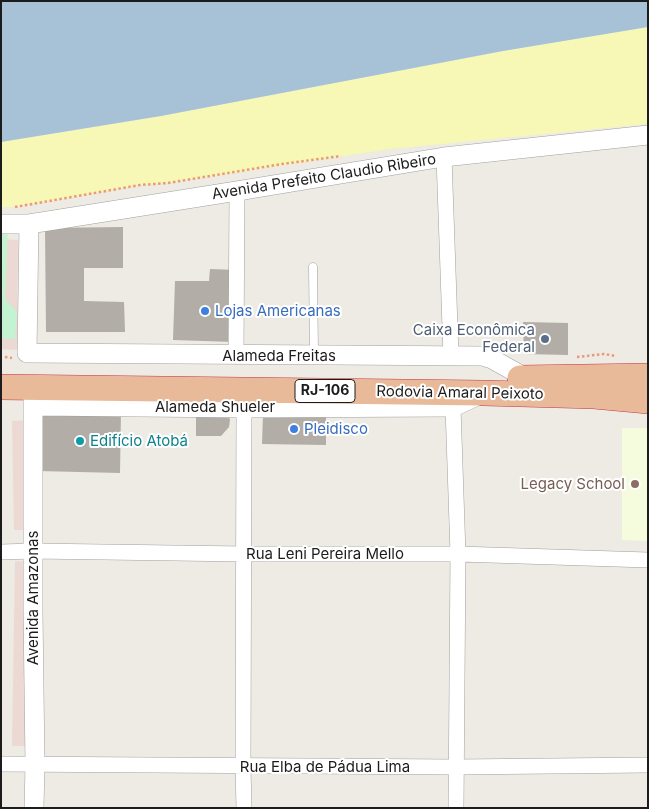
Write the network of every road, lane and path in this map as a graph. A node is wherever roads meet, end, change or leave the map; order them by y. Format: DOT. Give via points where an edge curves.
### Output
graph roads {
  1 [pos="648,135"];
  2 [pos="444,158"];
  3 [pos="237,191"];
  4 [pos="1,224"];
  5 [pos="29,224"];
  6 [pos="314,267"];
  7 [pos="236,356"];
  8 [pos="314,356"];
  9 [pos="450,356"];
  10 [pos="1,373"];
  11 [pos="648,376"];
  12 [pos="526,378"];
  13 [pos="1,387"];
  14 [pos="484,393"];
  15 [pos="33,397"];
  16 [pos="648,401"];
  17 [pos="454,407"];
  18 [pos="244,408"];
  19 [pos="33,551"];
  20 [pos="1,552"];
  21 [pos="244,554"];
  22 [pos="458,554"];
  23 [pos="648,560"];
  24 [pos="1,764"];
  25 [pos="648,764"];
  26 [pos="35,765"];
  27 [pos="243,767"];
  28 [pos="456,767"];
  29 [pos="34,808"];
  30 [pos="244,808"];
  31 [pos="456,808"];
  1 -- 2 [label="street, Avenida Prefeito Claudio Ribeiro"];
  2 -- 3 [label="street, Avenida Prefeito Claudio Ribeiro"];
  2 -- 9 [label="street"];
  3 -- 5 [label="street, Avenida Prefeito Claudio Ribeiro"];
  3 -- 7 [label="street"];
  4 -- 5 [label="street, Avenida Prefeito Claudio Ribeiro"];
  5 -- 7 [label="street, Alameda Freitas" via="27,353"];
  6 -- 8 [label="lane"];
  7 -- 8 [label="street, Alameda Freitas"];
  8 -- 9 [label="street, Alameda Freitas"];
  9 -- 12 [label="street, Alameda Freitas" via="489,358"];
  10 -- 12 [label="highway, Rodovia Amaral Peixoto / RJ-106"];
  11 -- 12 [label="highway, Rodovia Amaral Peixoto / RJ-106"];
  13 -- 15 [label="highway, Rodovia Amaral Peixoto / RJ-106"];
  14 -- 15 [label="highway, Rodovia Amaral Peixoto / RJ-106"];
  14 -- 16 [label="highway, Rodovia Amaral Peixoto / RJ-106"];
  14 -- 17 [label="street, Alameda Shueler"];
  15 -- 18 [label="street, Alameda Shueler"];
  15 -- 19 [label="street, Avenida Amazonas"];
  17 -- 18 [label="street, Alameda Shueler"];
  17 -- 22 [label="street"];
  18 -- 21 [label="street"];
  19 -- 20 [label="street, Rua Leni Pereira Mello"];
  19 -- 21 [label="street, Rua Leni Pereira Mello"];
  19 -- 26 [label="street, Avenida Amazonas"];
  21 -- 22 [label="street, Rua Leni Pereira Mello"];
  21 -- 27 [label="street"];
  22 -- 23 [label="street, Rua Leni Pereira Mello"];
  22 -- 28 [label="street"];
  24 -- 26 [label="street, Rua Elba de Pádua Lima"];
  25 -- 28 [label="street, Rua Elba de Pádua Lima"];
  26 -- 27 [label="street, Rua Elba de Pádua Lima"];
  26 -- 29 [label="street, Avenida Amazonas"];
  27 -- 28 [label="street, Rua Elba de Pádua Lima"];
  27 -- 30 [label="street"];
  28 -- 31 [label="street"];
}
